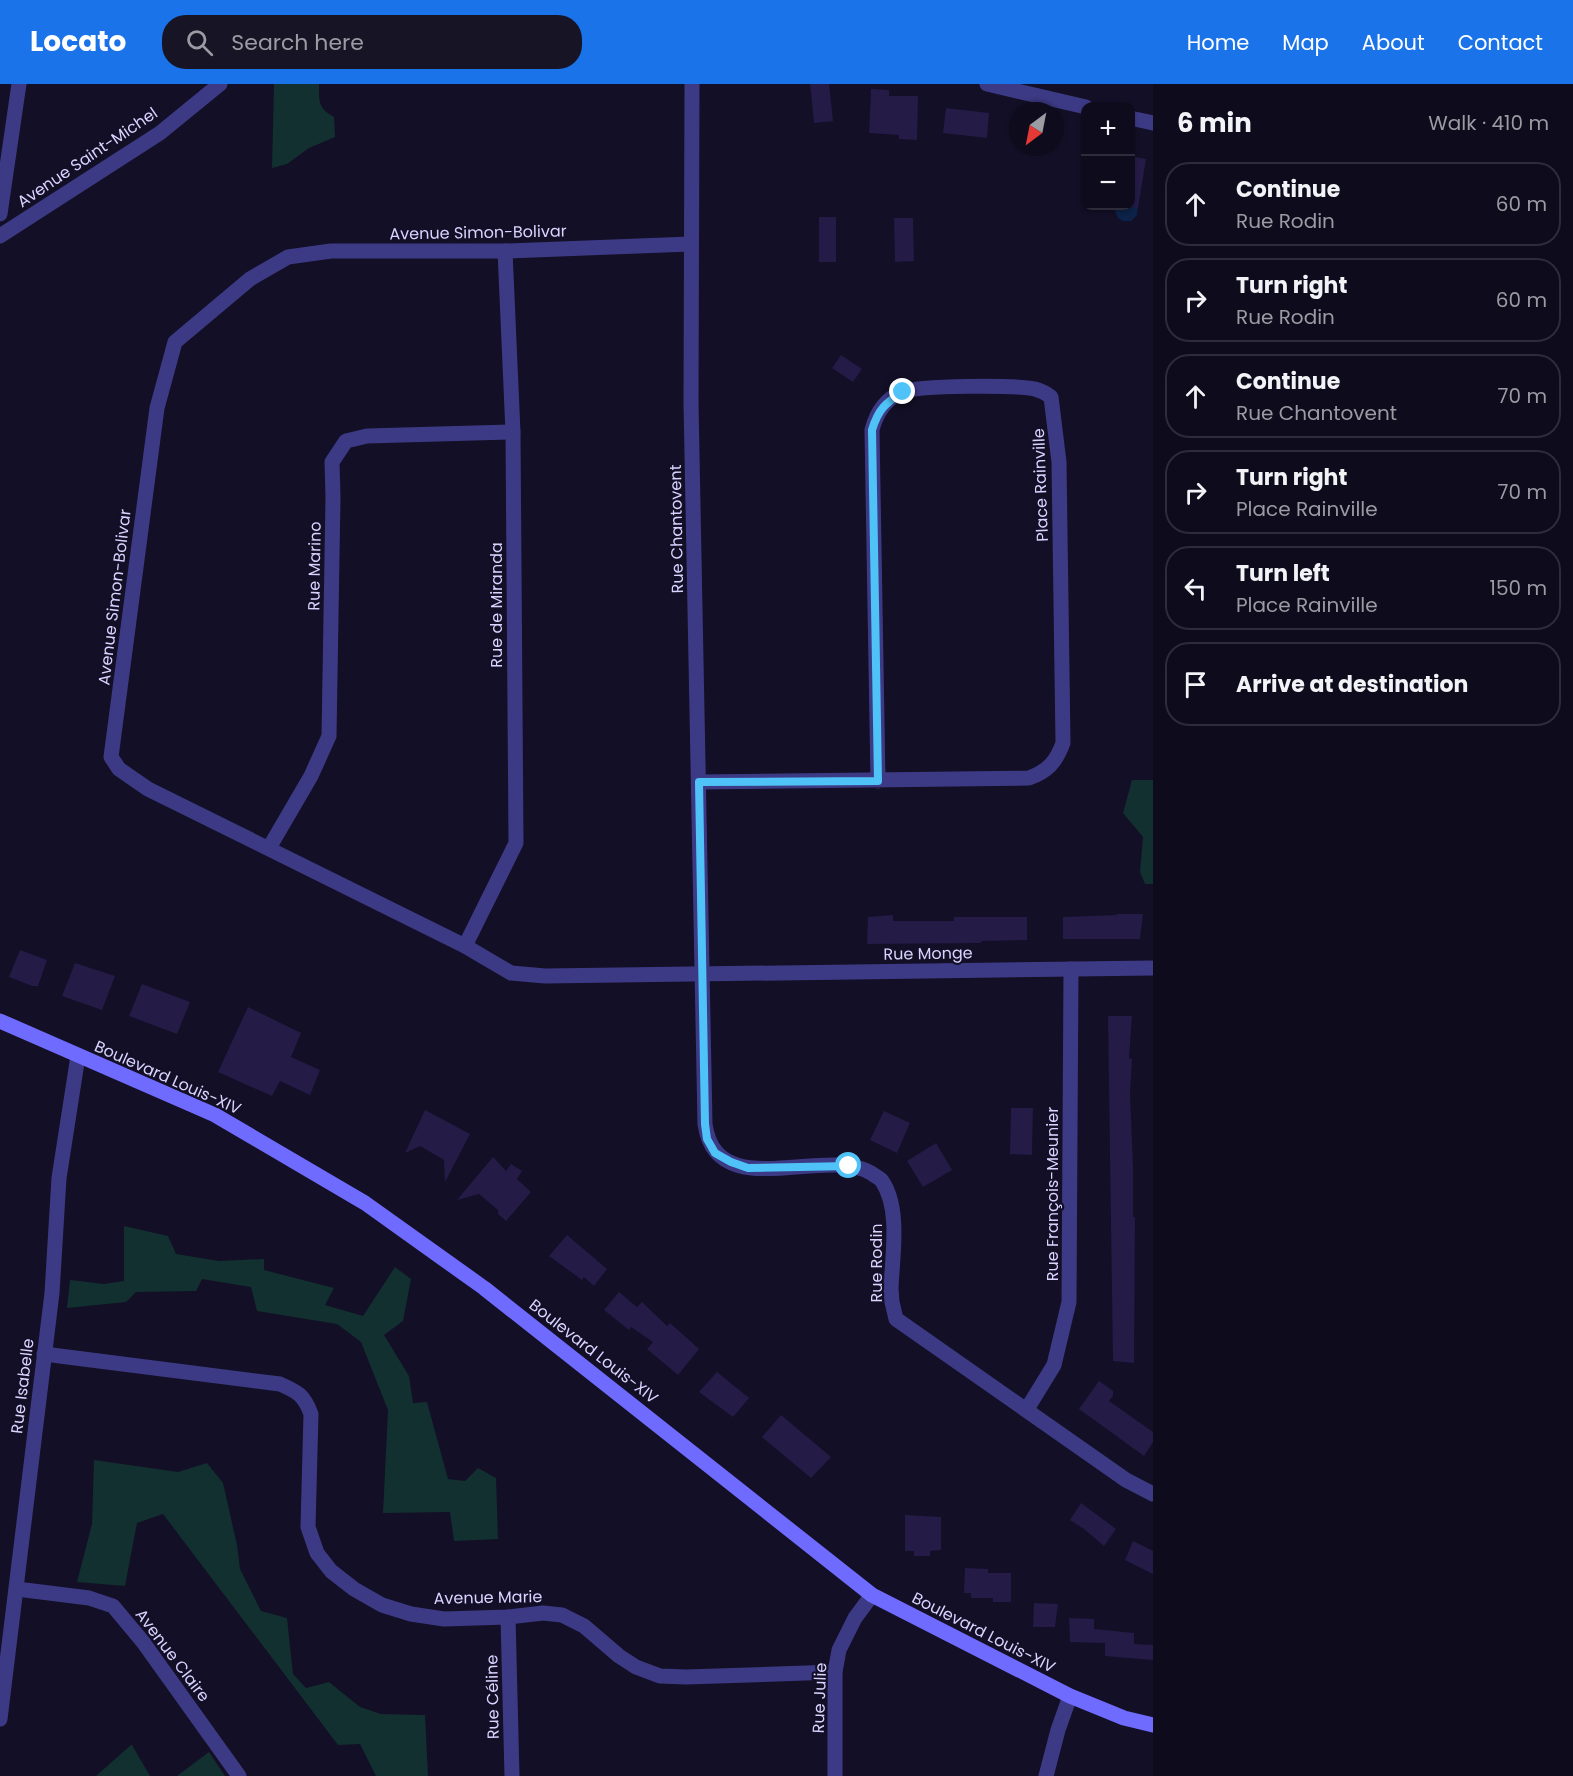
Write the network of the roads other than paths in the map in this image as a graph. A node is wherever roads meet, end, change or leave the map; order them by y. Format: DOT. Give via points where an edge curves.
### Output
graph roads {
  1 [pos="19,84"];
  2 [pos="220,84"];
  3 [pos="692,84"];
  4 [pos="987,84"];
  5 [pos="1081,106"];
  6 [pos="1135,119"];
  7 [pos="1153,123"];
  8 [pos="0,214"];
  9 [pos="0,236"];
  10 [pos="691,244"];
  11 [pos="505,251"];
  12 [pos="513,432"];
  13 [pos="878,781"];
  14 [pos="699,782"];
  15 [pos="269,848"];
  16 [pos="465,946"];
  17 [pos="1153,968"];
  18 [pos="1071,969"];
  19 [pos="703,974"];
  20 [pos="0,1021"];
  21 [pos="78,1056"];
  22 [pos="44,1354"];
  23 [pos="1027,1410"];
  24 [pos="1153,1494"];
  25 [pos="17,1589"];
  26 [pos="872,1595"];
  27 [pos="508,1617"];
  28 [pos="835,1672"];
  29 [pos="1070,1696"];
  30 [pos="0,1719"];
  31 [pos="1153,1725"];
  32 [pos="239,1776"];
  33 [pos="512,1776"];
  34 [pos="836,1776"];
  35 [pos="1046,1776"];
  1 -- 8 [label="street"];
  2 -- 9 [label="street, Avenue Saint-Michel" via="160,133"];
  3 -- 10 [label="street, Rue Chantovent"];
  4 -- 5 [label="street"];
  6 -- 7 [label="street"];
  10 -- 11 [label="street, Avenue Simon-Bolivar"];
  10 -- 14 [label="street, Rue Chantovent"];
  11 -- 12 [label="street, Rue de Miranda"];
  11 -- 15 [label="street, Avenue Simon-Bolivar" via="331,251 288,257 250,279 175,342 157,408 111,757 119,769 148,789"];
  12 -- 15 [label="street, Rue Marino" via="367,436 346,441 332,462 329,736 311,776"];
  12 -- 16 [label="street, Rue de Miranda" via="516,843"];
  13 -- 13 [label="street, Place Rainville" via="1029,778 1043,773 1058,758 1063,743 1059,462 1051,397 1046,392 1024,388 927,388 903,392 886,402 875,419 872,430"];
  13 -- 14 [label="street, Place Rainville"];
  14 -- 19 [label="street, Rue Chantovent"];
  15 -- 16 [label="street, Avenue Simon-Bolivar"];
  16 -- 19 [label="street, Avenue Simon-Bolivar" via="511,973"];
  17 -- 18 [label="street, Rue Monge"];
  18 -- 19 [label="street, Rue Monge"];
  18 -- 23 [label="street, Rue François-Meunier" via="1069,1302 1054,1365"];
  19 -- 23 [label="street, Rue Rodin" via="705,1124 715,1153 748,1168 849,1166 882,1180 893,1208 891,1289 896,1319"];
  20 -- 21 [label="main road, Boulevard Louis-XIV"];
  21 -- 22 [label="street, Rue Isabelle" via="59,1178"];
  21 -- 26 [label="main road, Boulevard Louis-XIV" via="215,1115 365,1203 484,1288"];
  22 -- 25 [label="street, Rue Isabelle"];
  22 -- 27 [label="street, Avenue Marie" via="280,1384 297,1392 306,1400 311,1414 308,1527 317,1553 331,1571 382,1605 411,1614 444,1619"];
  23 -- 24 [label="street, Rue Rodin" via="1126,1480"];
  25 -- 30 [label="street, Rue Isabelle"];
  25 -- 32 [label="street, Avenue Claire" via="89,1598 113,1606"];
  26 -- 28 [label="street, Rue Julie" via="839,1650"];
  26 -- 29 [label="main road, Boulevard Louis-XIV"];
  27 -- 28 [label="street, Avenue Marie" via="562,1615 585,1626 636,1667 660,1676"];
  27 -- 33 [label="street, Rue Céline"];
  28 -- 34 [label="street, Rue Julie"];
  29 -- 31 [label="main road, Boulevard Louis-XIV"];
  29 -- 35 [label="street"];
}
